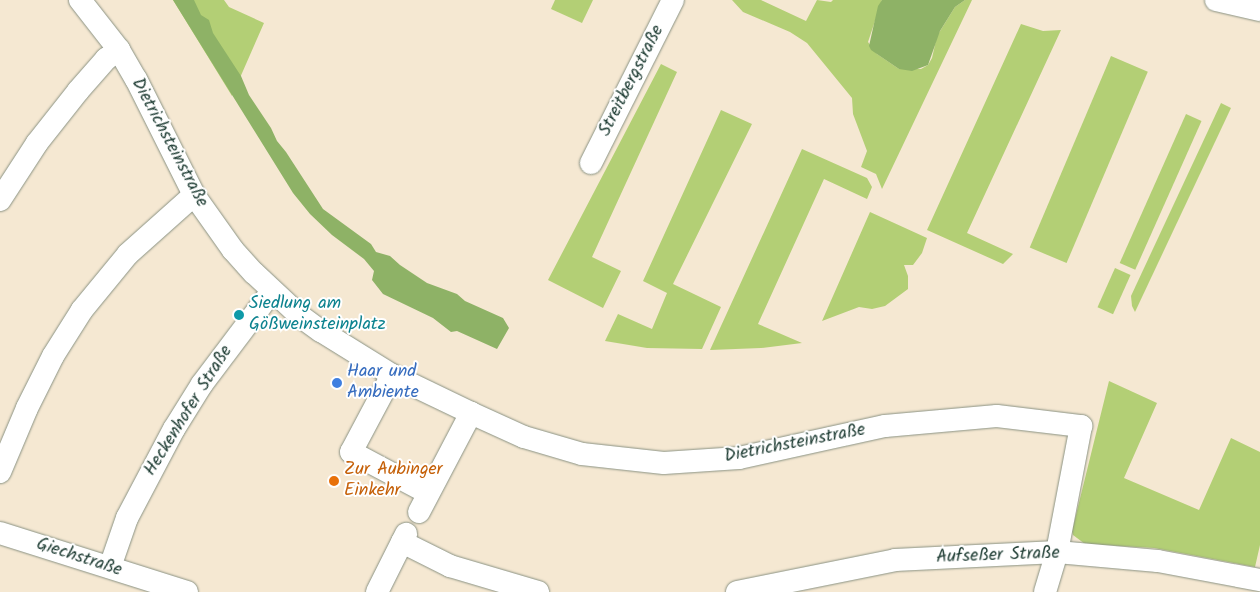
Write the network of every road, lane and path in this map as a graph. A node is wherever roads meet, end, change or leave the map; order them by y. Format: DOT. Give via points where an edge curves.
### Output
graph roads {
  1 [pos="80,0"];
  2 [pos="674,0"];
  3 [pos="1216,0"];
  4 [pos="1260,10"];
  5 [pos="118,50"];
  6 [pos="591,163"];
  7 [pos="194,195"];
  8 [pos="0,200"];
  9 [pos="272,291"];
  10 [pos="392,374"];
  11 [pos="471,414"];
  12 [pos="0,472"];
  13 [pos="0,533"];
  14 [pos="1057,552"];
  15 [pos="110,567"];
  16 [pos="1260,580"];
  17 [pos="187,592"];
  18 [pos="377,592"];
  19 [pos="538,592"];
  20 [pos="737,592"];
  21 [pos="1045,592"];
  1 -- 5 [label="street, Dietrichsteinstraße"];
  2 -- 6 [label="street, Streitbergstraße"];
  3 -- 4 [label="street"];
  5 -- 7 [label="street, Dietrichsteinstraße"];
  5 -- 8 [label="street" via="78,91 37,143"];
  7 -- 9 [label="street, Dietrichsteinstraße" via="233,250"];
  7 -- 12 [label="street" via="128,254 82,310 53,356"];
  9 -- 10 [label="street, Dietrichsteinstraße" via="321,331"];
  9 -- 15 [label="street, Heckenhofer Straße" via="202,384 174,429 126,518"];
  10 -- 11 [label="street, Dietrichsteinstraße"];
  10 -- 11 [label="street" via="351,452 423,503"];
  11 -- 14 [label="street, Dietrichsteinstraße" via="524,436 582,454 664,463 739,458 894,425 997,416 1081,426"];
  13 -- 15 [label="street, Giechstraße"];
  14 -- 16 [label="street, Aufseßer Straße" via="1158,560"];
  14 -- 20 [label="street, Aufseßer Straße" via="895,560"];
  14 -- 21 [label="street"];
  15 -- 17 [label="street, Giechstraße"];
  18 -- 19 [label="street" via="404,538 450,566"];
}
